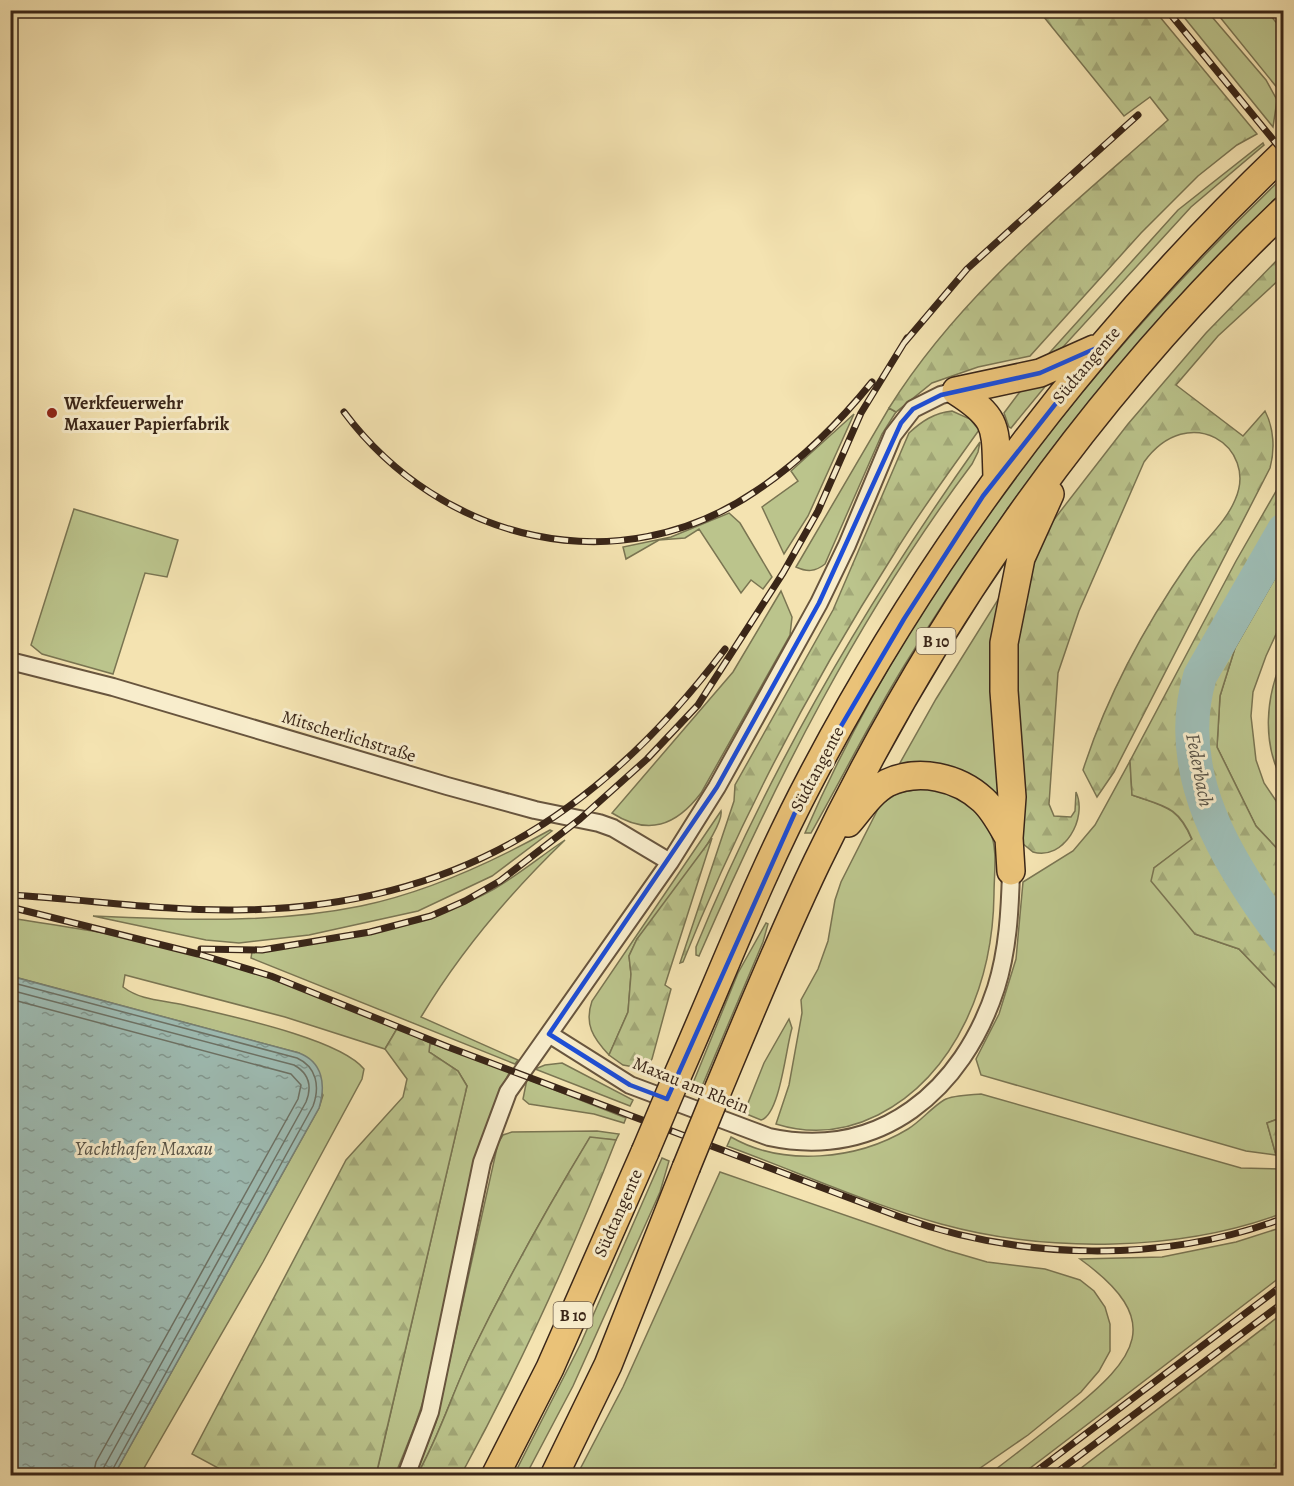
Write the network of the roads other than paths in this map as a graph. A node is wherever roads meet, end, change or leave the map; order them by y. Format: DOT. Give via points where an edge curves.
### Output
graph roads {
  1 [pos="1284,153"];
  2 [pos="1284,210"];
  3 [pos="1101,346"];
  4 [pos="956,391"];
  5 [pos="1079,436"];
  6 [pos="998,477"];
  7 [pos="10,661"];
  8 [pos="1009,838"];
  9 [pos="817,860"];
  10 [pos="670,862"];
  11 [pos="1011,871"];
  12 [pos="549,1034"];
  13 [pos="406,1476"];
  14 [pos="495,1476"];
  15 [pos="554,1476"];
  1 -- 3 [label="highway, Südtangente / B 10" via="1204,231"];
  2 -- 5 [label="highway, B 10" via="1168,330"];
  3 -- 4 [label="highway" via="1040,373"];
  3 -- 6 [label="highway, Südtangente / B 10"];
  4 -- 6 [label="highway" via="992,419"];
  4 -- 10 [label="street" via="913,409 893,435 848,545 819,603 717,788"];
  5 -- 8 [label="highway" via="1025,547 1012,596 1004,643 1012,797"];
  5 -- 9 [label="highway, B 10" via="1004,536 928,654"];
  6 -- 14 [label="highway, Südtangente / B 10, bridge" via="904,619 810,779 550,1368"];
  7 -- 10 [label="street, Mitscherlichstraße" via="123,690 447,786 599,823"];
  8 -- 9 [label="highway" via="984,801 966,787 945,778 920,776 898,780 877,790"];
  8 -- 11 [label="highway"];
  9 -- 15 [label="highway, B 10, bridge" via="766,972 608,1365"];
  10 -- 12 [label="street"];
  11 -- 12 [label="street, Maxau am Rhein" via="1004,959 971,1046 954,1072 919,1105 891,1124 861,1136 832,1143 769,1137 630,1084"];
  12 -- 13 [label="street" via="508,1092 482,1162 430,1412"];
}
